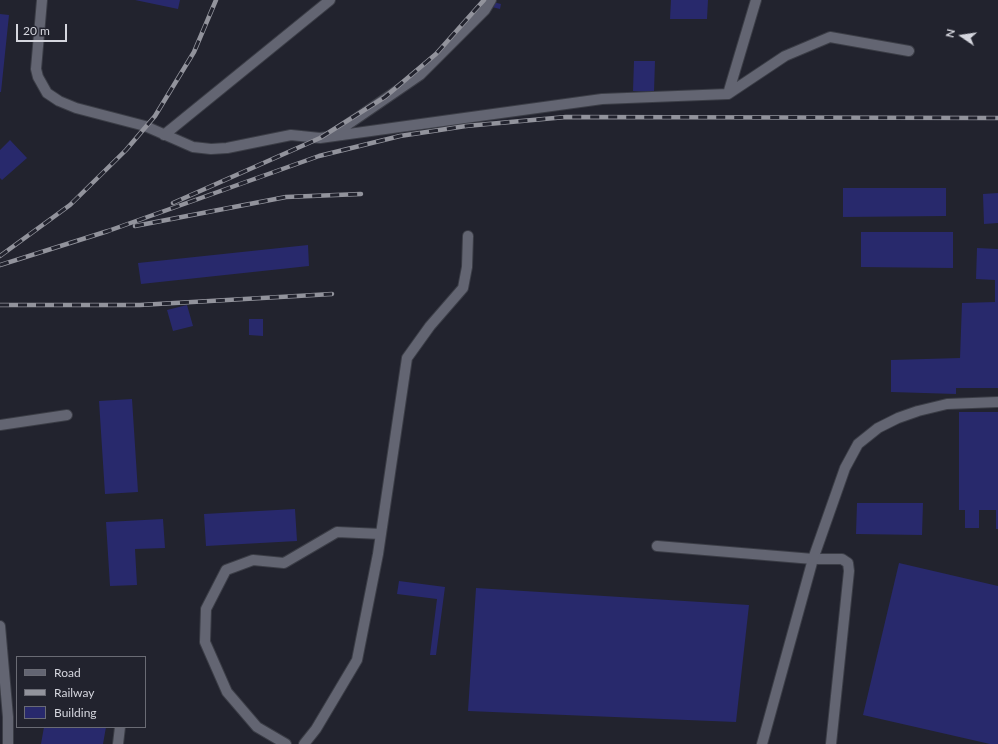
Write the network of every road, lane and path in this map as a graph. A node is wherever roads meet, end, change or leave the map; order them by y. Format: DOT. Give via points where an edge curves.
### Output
graph roads {
  1 [pos="42,0"];
  2 [pos="330,0"];
  3 [pos="491,0"];
  4 [pos="756,0"];
  5 [pos="909,51"];
  6 [pos="728,94"];
  7 [pos="164,135"];
  8 [pos="329,137"];
  9 [pos="468,236"];
  10 [pos="998,402"];
  11 [pos="67,415"];
  12 [pos="0,425"];
  13 [pos="381,534"];
  14 [pos="657,546"];
  15 [pos="812,559"];
  16 [pos="0,626"];
  17 [pos="120,728"];
  18 [pos="8,744"];
  19 [pos="118,744"];
  20 [pos="286,744"];
  21 [pos="304,744"];
  22 [pos="762,744"];
  23 [pos="831,744"];
  1 -- 7 [label="street" via="35,60 38,78 47,93 76,108 145,126"];
  2 -- 7 [label="street"];
  3 -- 8 [label="street" via="485,10 420,75"];
  4 -- 6 [label="street"];
  5 -- 6 [label="street" via="830,38 785,56"];
  6 -- 8 [label="street" via="602,99"];
  7 -- 8 [label="street" via="193,147 211,149 291,135"];
  9 -- 13 [label="street" via="463,288 430,326 408,358"];
  10 -- 15 [label="street" via="947,404 918,411 878,428 858,444 845,468"];
  11 -- 12 [label="street"];
  13 -- 20 [label="street" via="337,532 284,563 253,560 226,570 206,608 205,642 227,692 257,726"];
  13 -- 21 [label="street" via="357,660 316,729"];
  14 -- 15 [label="street"];
  15 -- 22 [label="street"];
  15 -- 23 [label="street" via="842,559 848,563 849,571"];
  16 -- 18 [label="street"];
  17 -- 19 [label="street"];
}
